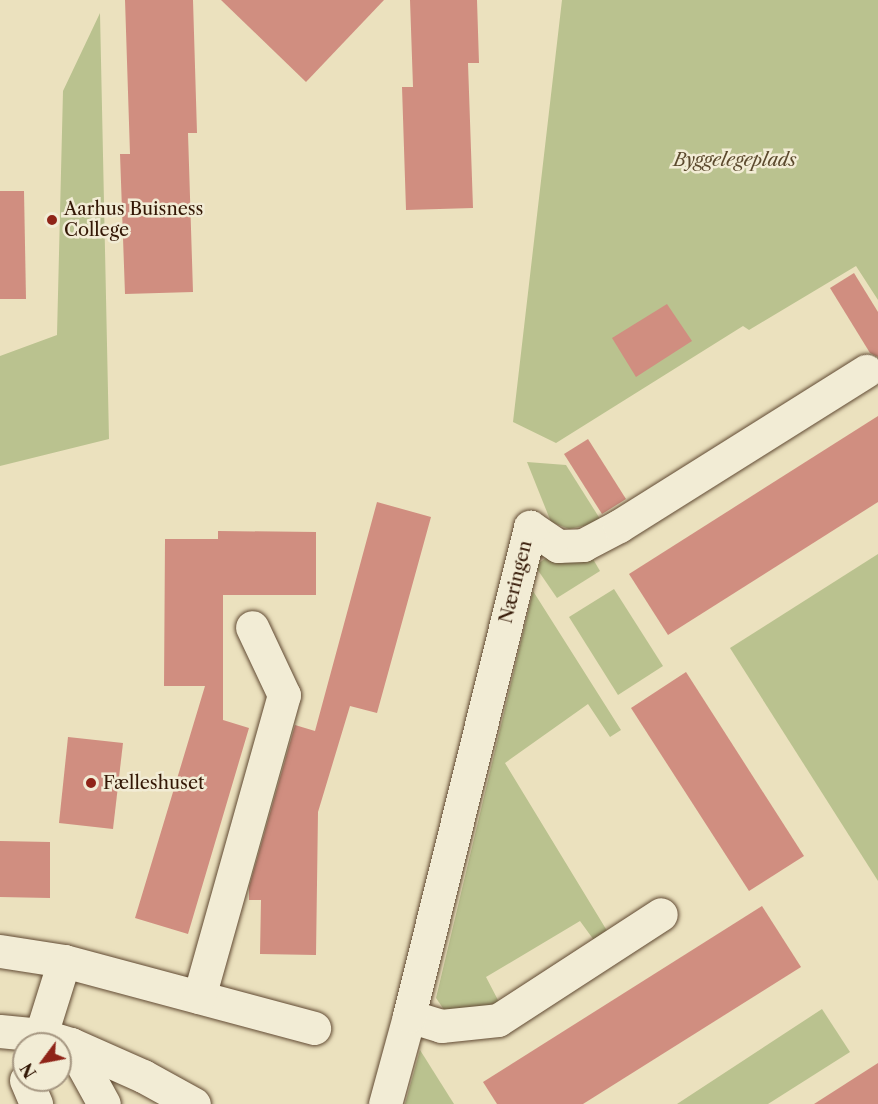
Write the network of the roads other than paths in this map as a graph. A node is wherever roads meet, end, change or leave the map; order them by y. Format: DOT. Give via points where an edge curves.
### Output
graph roads {
  1 [pos="866,371"];
  2 [pos="252,627"];
  3 [pos="660,914"];
  4 [pos="0,951"];
  5 [pos="64,961"];
  6 [pos="199,998"];
  7 [pos="410,1016"];
  8 [pos="314,1028"];
  9 [pos="52,1032"];
  10 [pos="72,1049"];
  11 [pos="72,1067"];
  12 [pos="104,1104"];
  13 [pos="194,1104"];
  14 [pos="385,1104"];
  1 -- 7 [label="street, Næringen" via="583,545 558,546 530,527"];
  2 -- 6 [label="street" via="284,695"];
  3 -- 7 [label="street" via="498,1020 441,1026"];
  4 -- 5 [label="street"];
  5 -- 6 [label="street"];
  5 -- 9 [label="street"];
  6 -- 8 [label="street"];
  7 -- 14 [label="street, Næringen"];
  10 -- 13 [label="street" via="143,1076"];
  11 -- 12 [label="street"];
}
